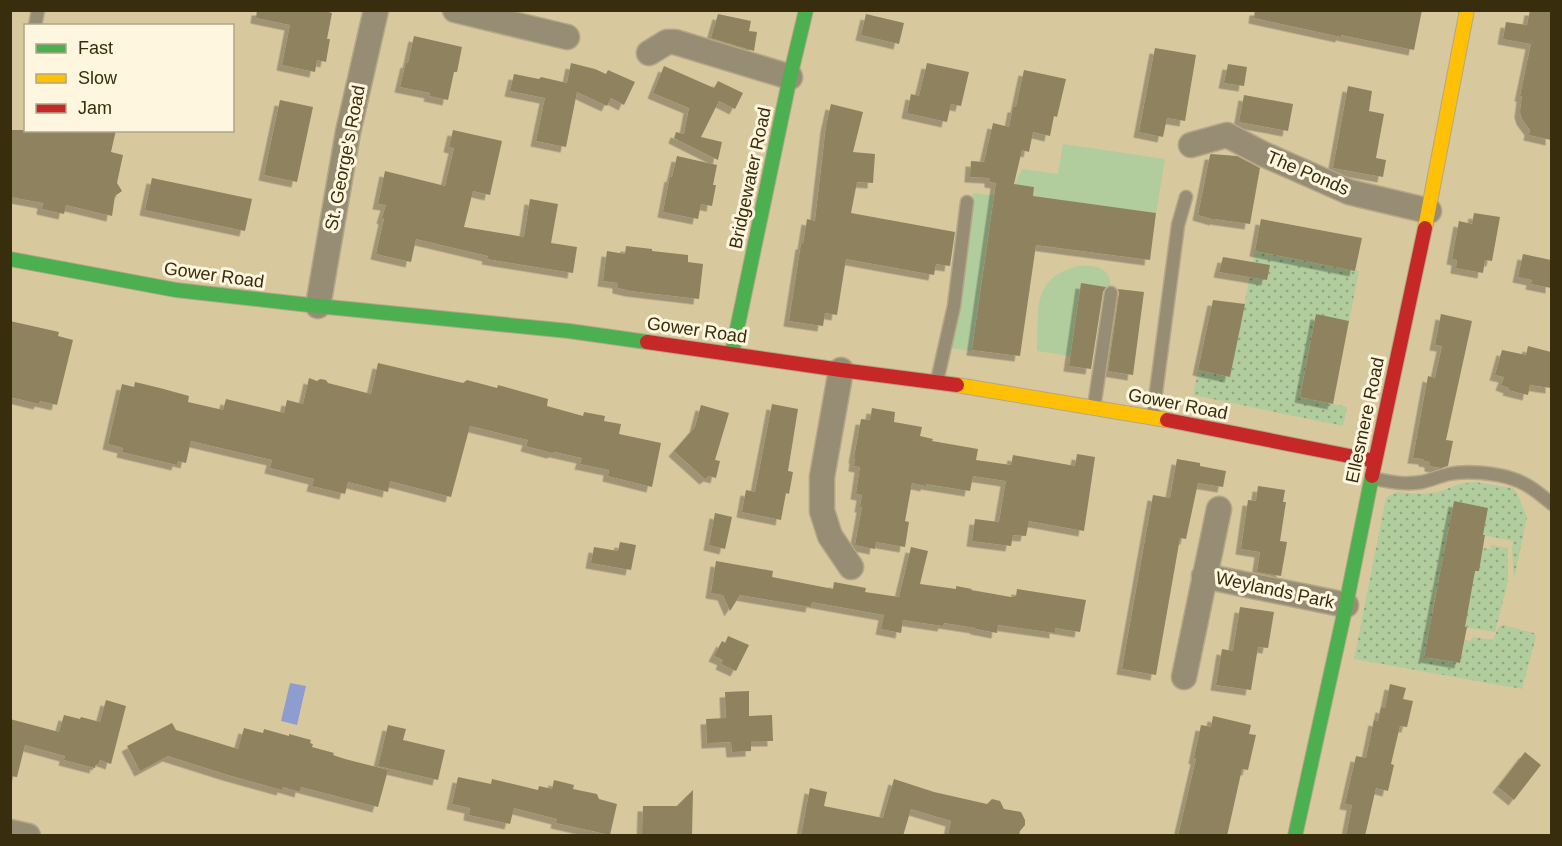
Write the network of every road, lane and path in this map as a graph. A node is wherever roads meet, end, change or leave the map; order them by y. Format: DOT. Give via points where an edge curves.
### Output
graph roads {
  1 [pos="376,10"];
  2 [pos="455,10"];
  3 [pos="806,10"];
  4 [pos="1467,10"];
  5 [pos="567,37"];
  6 [pos="649,53"];
  7 [pos="790,77"];
  8 [pos="1191,145"];
  9 [pos="1186,196"];
  10 [pos="967,202"];
  11 [pos="1429,211"];
  12 [pos="10,260"];
  13 [pos="1111,293"];
  14 [pos="318,306"];
  15 [pos="732,353"];
  16 [pos="841,370"];
  17 [pos="937,382"];
  18 [pos="1094,408"];
  19 [pos="1153,417"];
  20 [pos="1375,461"];
  21 [pos="1371,478"];
  22 [pos="1551,504"];
  23 [pos="1219,508"];
  24 [pos="851,567"];
  25 [pos="1204,576"];
  26 [pos="1346,605"];
  27 [pos="1184,677"];
  28 [pos="10,832"];
  29 [pos="28,836"];
  30 [pos="1295,836"];
  1 -- 14 [label="street, St. George's Road" via="348,132"];
  2 -- 5 [label="street"];
  3 -- 7 [label="street, Bridgewater Road"];
  4 -- 11 [label="street, Ellesmere Road"];
  6 -- 7 [label="street" via="667,42 675,42"];
  7 -- 15 [label="street, Bridgewater Road"];
  8 -- 11 [label="street, The Ponds" via="1227,135 1349,192"];
  9 -- 19 [label="lane" via="1178,225"];
  10 -- 17 [label="lane" via="954,306"];
  11 -- 20 [label="street, Ellesmere Road"];
  12 -- 14 [label="street, Gower Road" via="176,290"];
  13 -- 18 [label="lane"];
  14 -- 15 [label="street, Gower Road" via="569,331"];
  15 -- 16 [label="street, Gower Road"];
  16 -- 17 [label="street, Gower Road"];
  16 -- 24 [label="street" via="822,477 822,511 830,536"];
  17 -- 18 [label="street, Gower Road"];
  18 -- 19 [label="street, Gower Road"];
  19 -- 20 [label="street, Gower Road"];
  20 -- 21 [label="street, Ellesmere Road"];
  21 -- 22 [label="lane" via="1409,484 1469,471 1513,479"];
  21 -- 26 [label="street, Ellesmere Road"];
  23 -- 25 [label="street, Weylands Park"];
  25 -- 26 [label="street, Weylands Park"];
  25 -- 27 [label="street, Weylands Park"];
  26 -- 30 [label="street, Ellesmere Road"];
  28 -- 29 [label="street"];
}
